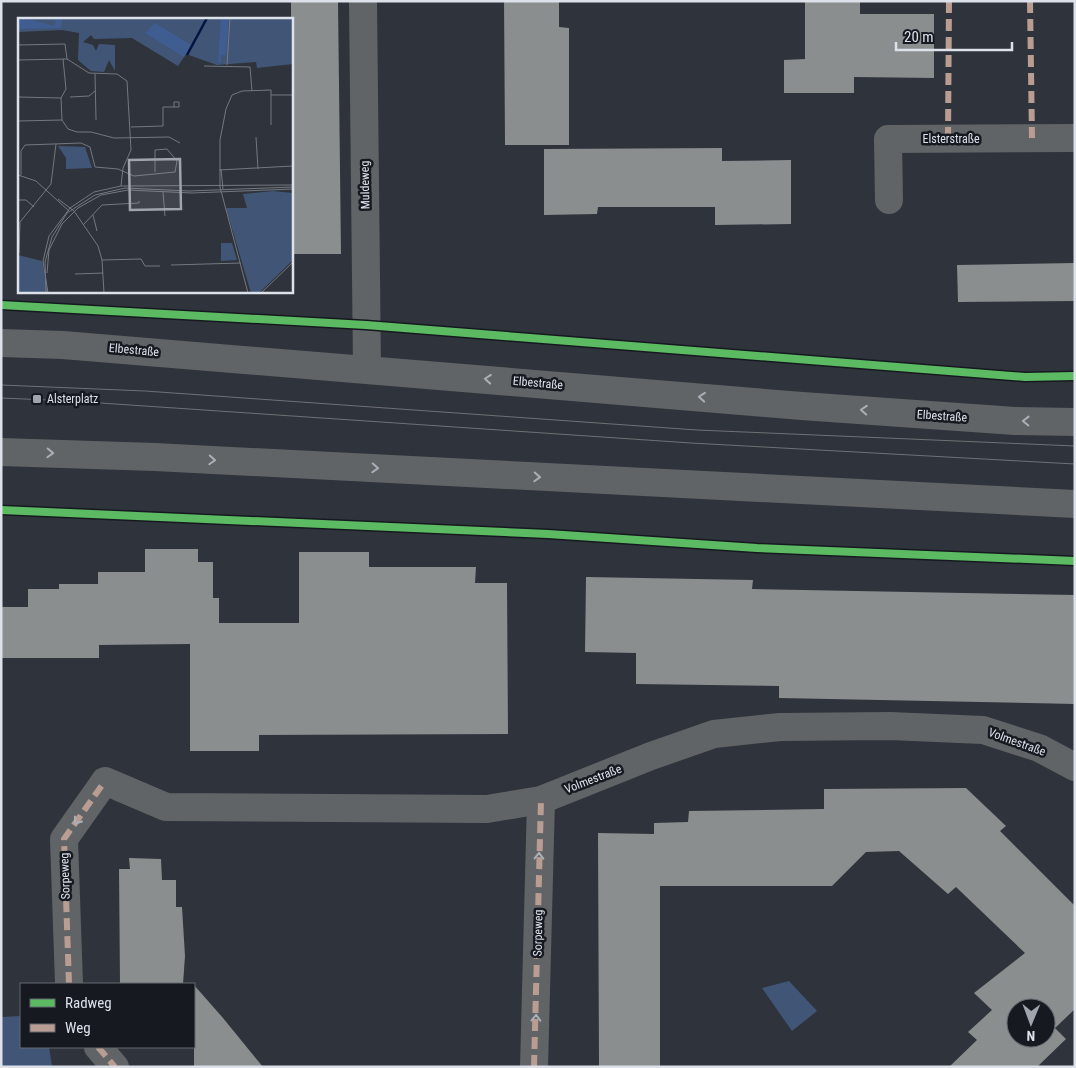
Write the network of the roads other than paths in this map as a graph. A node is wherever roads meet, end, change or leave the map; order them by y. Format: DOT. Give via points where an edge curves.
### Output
graph roads {
  1 [pos="363,1"];
  2 [pos="1075,138"];
  3 [pos="889,200"];
  4 [pos="1,343"];
  5 [pos="367,369"];
  6 [pos="1075,422"];
  7 [pos="1,452"];
  8 [pos="1075,504"];
  9 [pos="1075,766"];
  10 [pos="105,781"];
  11 [pos="541,800"];
  12 [pos="69,983"];
  13 [pos="99,1048"];
  14 [pos="115,1067"];
  15 [pos="534,1067"];
  1 -- 5 [label="street, Muldeweg"];
  2 -- 3 [label="street, Elsterstraße" via="888,139"];
  4 -- 5 [label="street, Elbestraße"];
  6 -- 5 [label="street, Elbestraße, one-way" via="812,407"];
  7 -- 8 [label="street, one-way"];
  9 -- 11 [label="street, Volmestraße" via="1039,748 982,730 890,726 780,727 714,734"];
  10 -- 11 [label="street, Volmestraße" via="166,807 487,809"];
  10 -- 12 [label="street, Sorpeweg, one-way" via="64,839"];
  15 -- 11 [label="street, Sorpeweg, one-way"];
  13 -- 14 [label="street"];
}
